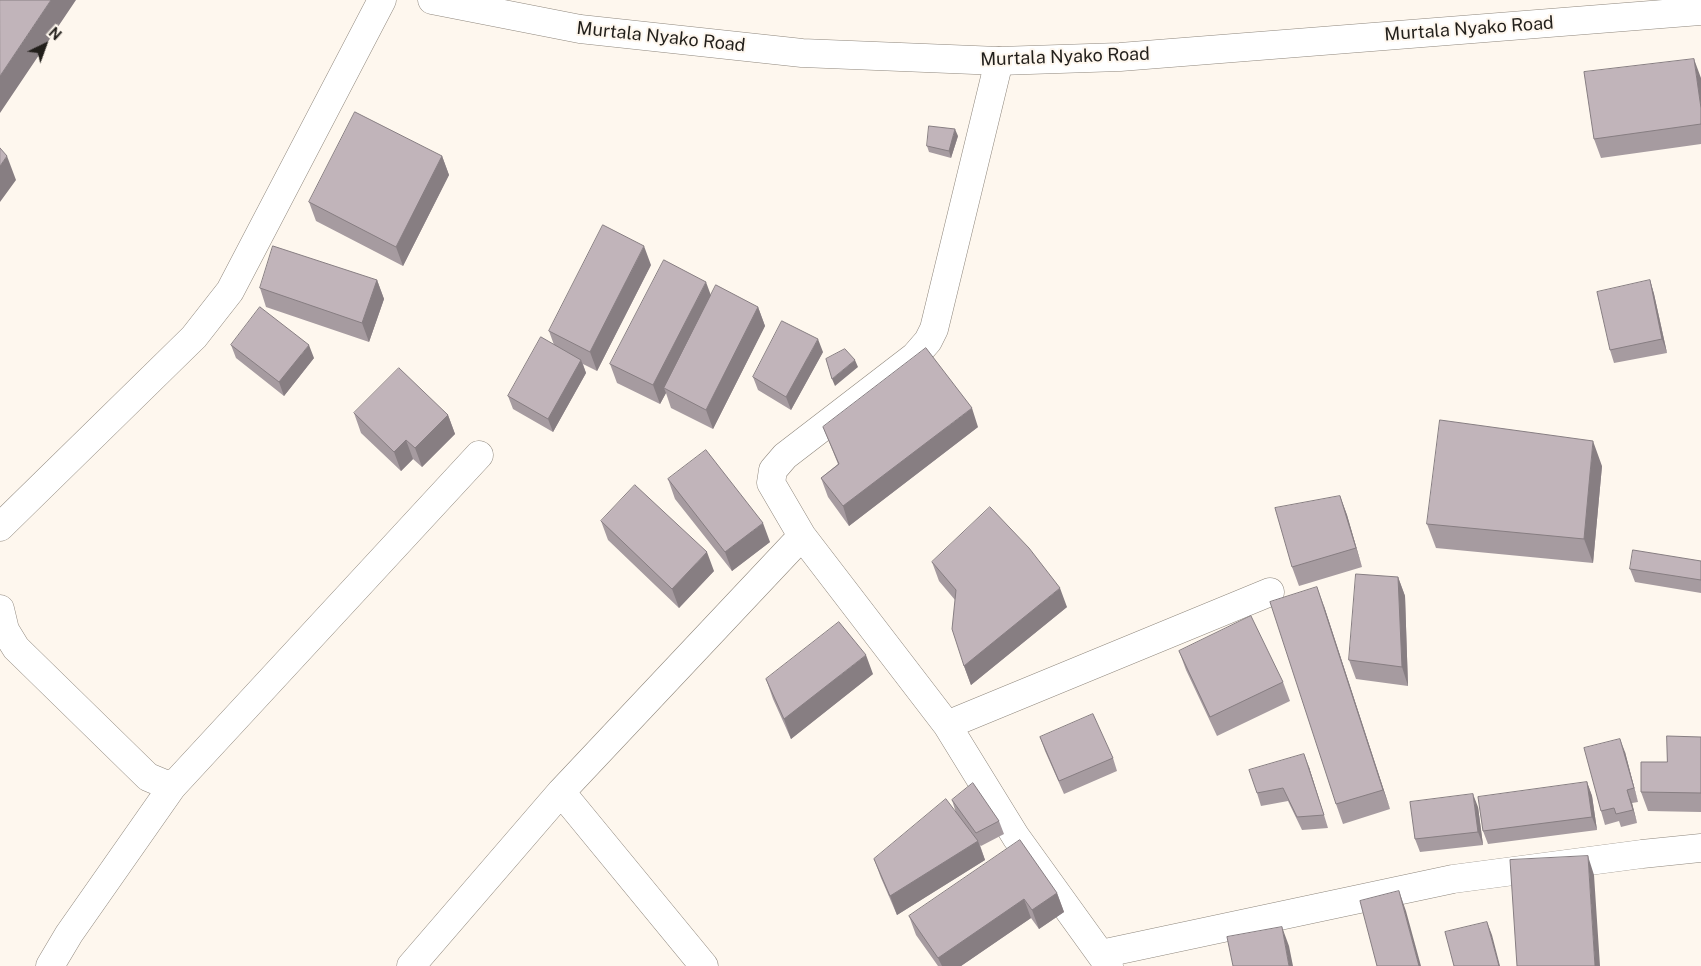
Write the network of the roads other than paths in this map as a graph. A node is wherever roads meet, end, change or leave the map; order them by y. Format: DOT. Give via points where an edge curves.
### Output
graph roads {
  1 [pos="382,0"];
  2 [pos="432,0"];
  3 [pos="1701,11"];
  4 [pos="999,61"];
  5 [pos="479,455"];
  6 [pos="0,527"];
  7 [pos="802,536"];
  8 [pos="1270,592"];
  9 [pos="0,609"];
  10 [pos="946,725"];
  11 [pos="172,787"];
  12 [pos="561,792"];
  13 [pos="1701,848"];
  14 [pos="1105,960"];
  15 [pos="418,963"];
  16 [pos="50,966"];
  17 [pos="704,966"];
  1 -- 6 [label="street" via="230,291 212,316 194,338"];
  2 -- 4 [label="street, Murtala Nyako Road" via="590,30 802,53"];
  3 -- 4 [label="street, Murtala Nyako Road" via="1120,57"];
  4 -- 7 [label="street" via="934,329 928,341 915,356 785,456 773,470 771,483"];
  5 -- 11 [label="street"];
  7 -- 10 [label="street"];
  7 -- 12 [label="street"];
  8 -- 10 [label="street"];
  9 -- 11 [label="street" via="5,630 16,648 148,777"];
  10 -- 14 [label="street" via="1016,836"];
  11 -- 16 [label="street"];
  12 -- 15 [label="street"];
  12 -- 17 [label="street"];
  13 -- 14 [label="street" via="1453,878"];
}
